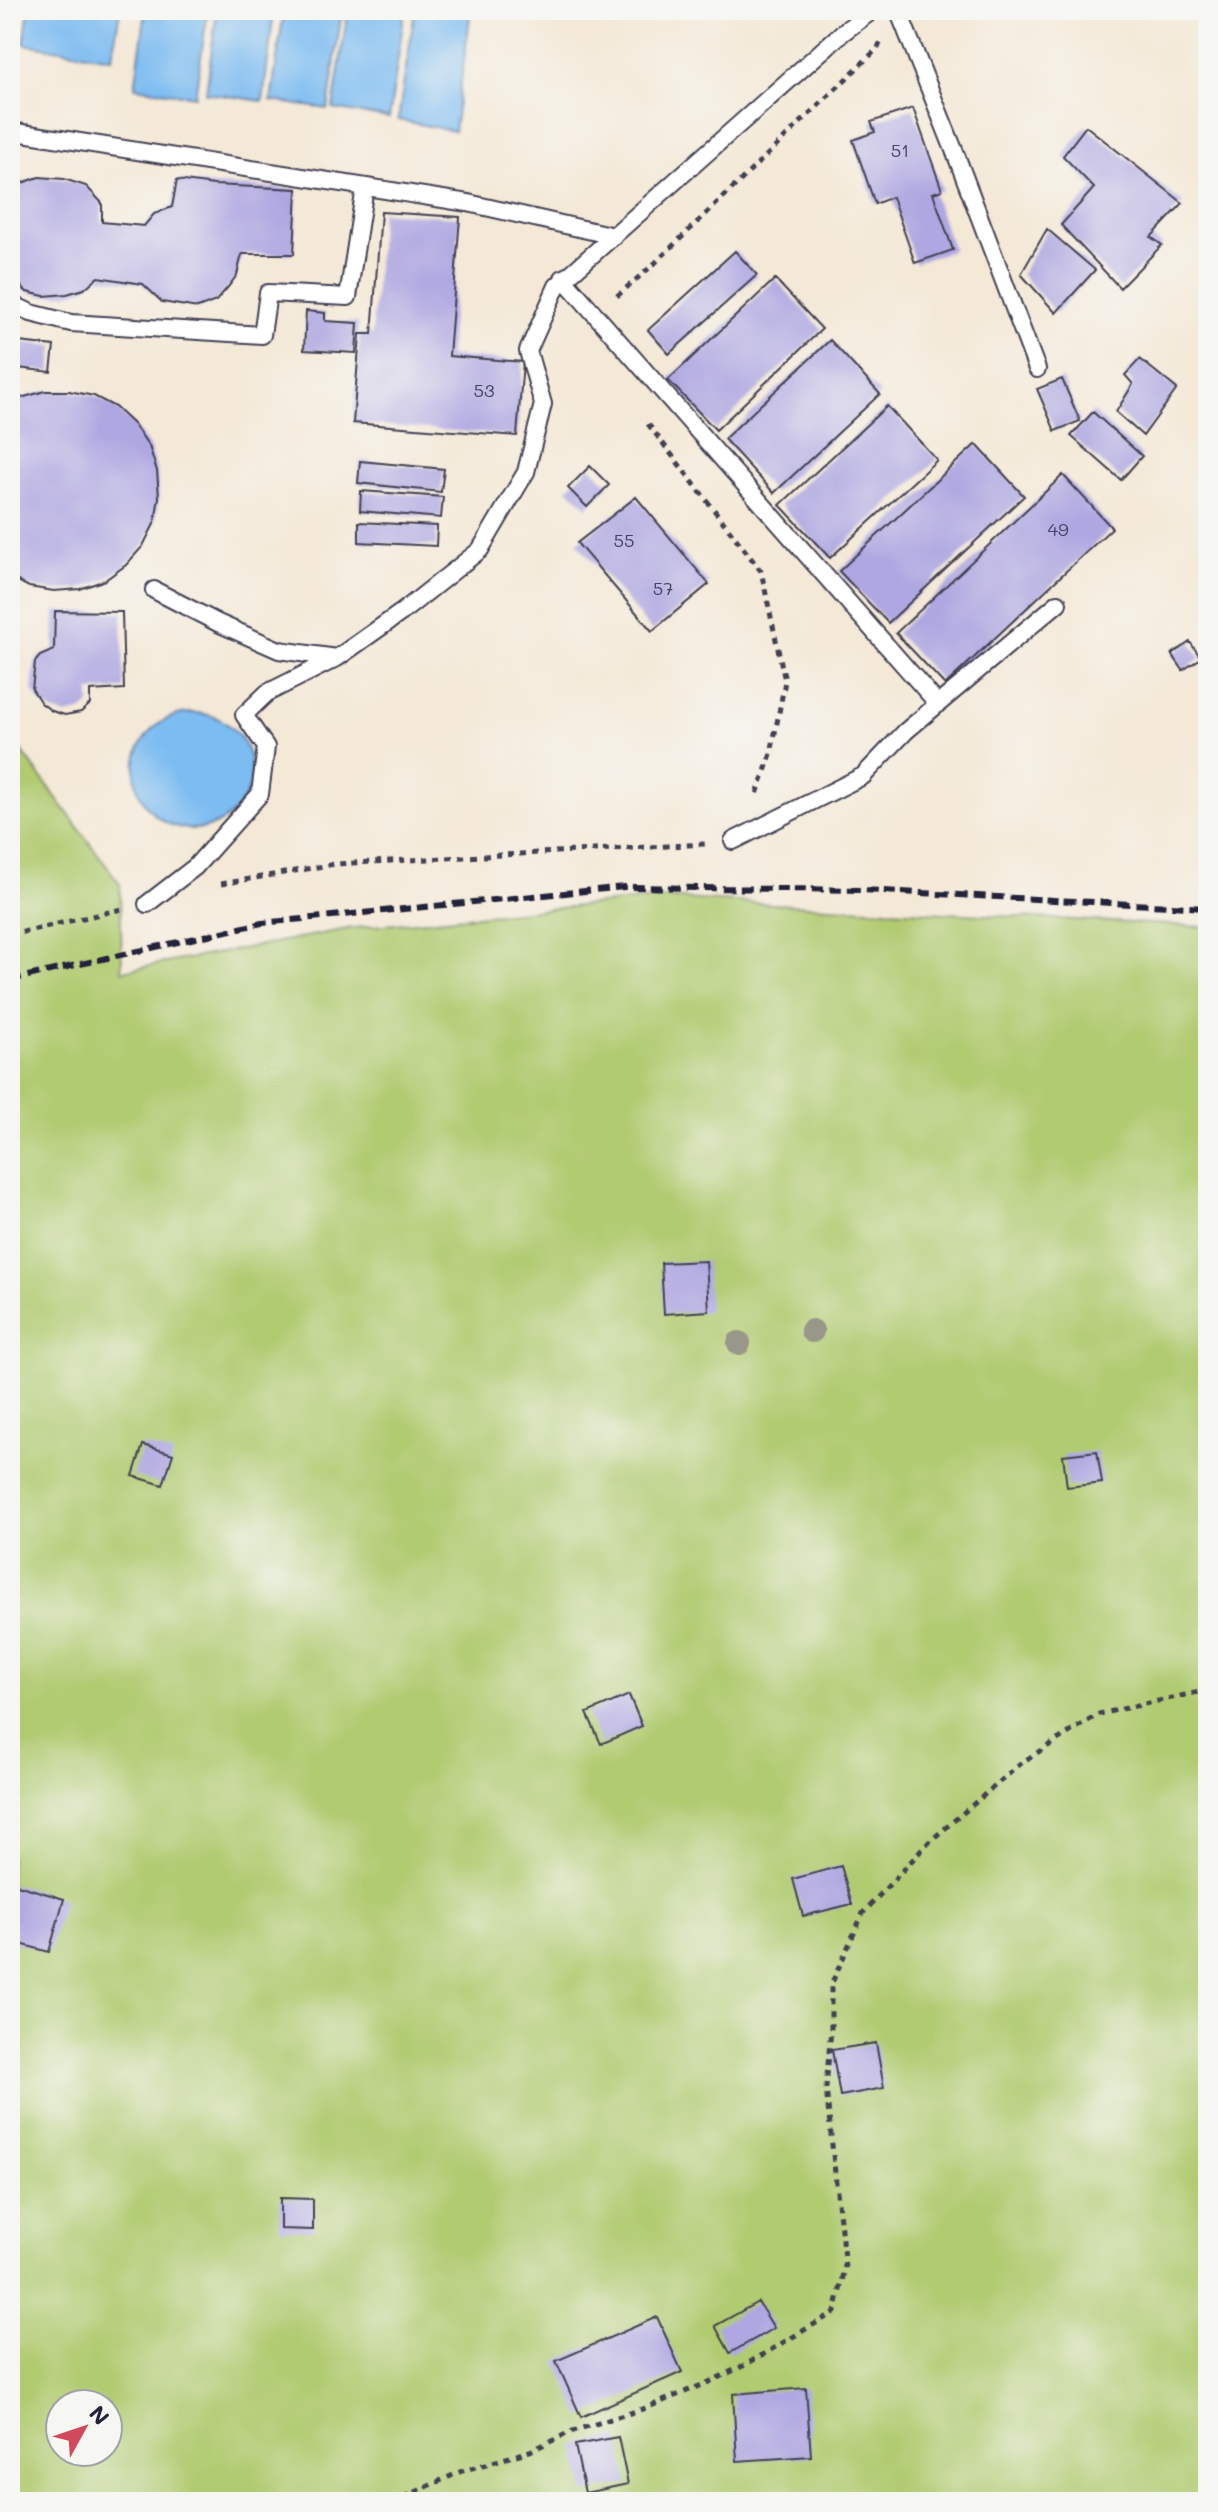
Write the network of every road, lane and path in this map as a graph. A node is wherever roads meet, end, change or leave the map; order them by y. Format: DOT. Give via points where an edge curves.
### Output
graph roads {
  1 [pos="873,10"];
  2 [pos="898,10"];
  3 [pos="882,36"];
  4 [pos="10,131"];
  5 [pos="365,187"];
  6 [pos="614,236"];
  7 [pos="563,278"];
  8 [pos="10,303"];
  9 [pos="601,321"];
  10 [pos="1037,369"];
  11 [pos="643,416"];
  12 [pos="154,590"];
  13 [pos="1058,603"];
  14 [pos="337,658"];
  15 [pos="938,704"];
  16 [pos="733,841"];
  17 [pos="217,885"];
  18 [pos="147,904"];
  19 [pos="10,935"];
  20 [pos="1208,1690"];
  21 [pos="393,2502"];
  1 -- 6 [label="lane"];
  2 -- 10 [label="lane"];
  3 -- 9 [label="path" via="878,48 603,308"];
  4 -- 5 [label="lane"];
  5 -- 6 [label="lane" via="468,203"];
  5 -- 8 [label="lane" via="348,297 268,293 262,335 71,323"];
  6 -- 7 [label="lane"];
  7 -- 9 [label="lane"];
  7 -- 14 [label="lane" via="528,351 543,404 526,472 480,550"];
  9 -- 15 [label="lane"];
  11 -- 16 [label="path" via="761,571 785,681 764,778"];
  12 -- 14 [label="lane" via="279,650"];
  13 -- 15 [label="lane"];
  14 -- 18 [label="lane" via="267,693 244,715 266,747 260,794 195,867"];
  15 -- 16 [label="lane" via="863,776"];
  16 -- 17 [label="path" via="335,864"];
  18 -- 19 [label="path"];
  20 -- 21 [label="path" via="1099,1714 1024,1761 929,1842 863,1913 831,1985 826,2088 845,2268 835,2312 709,2382 530,2451 462,2471"];
}
